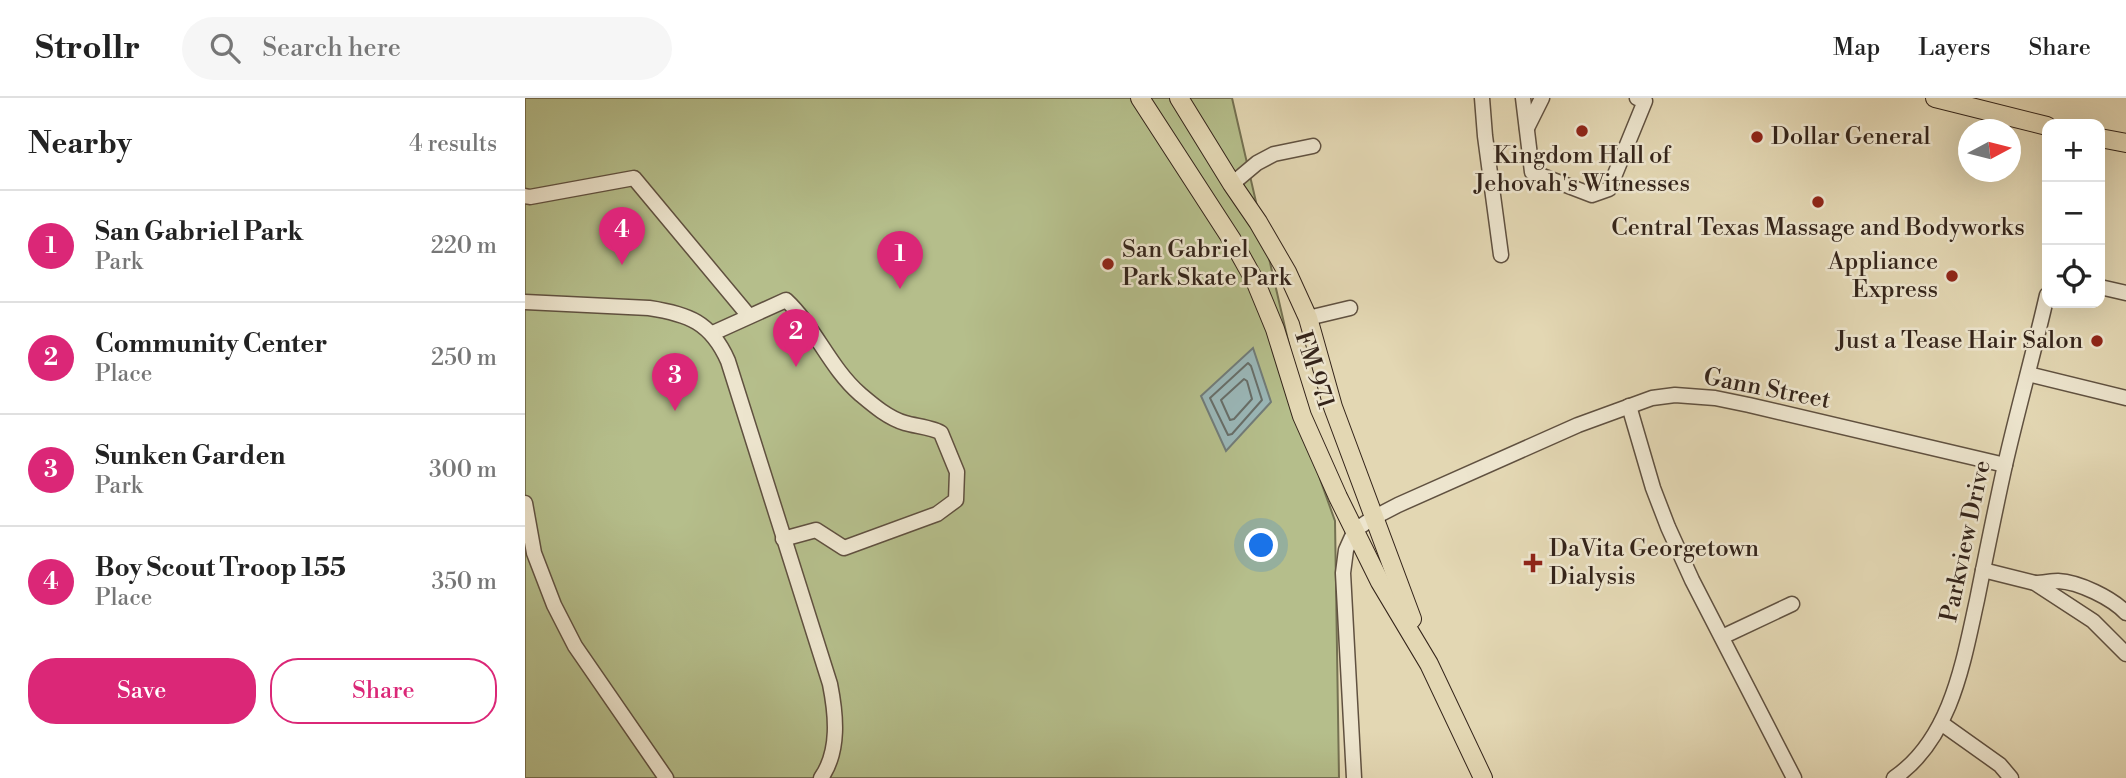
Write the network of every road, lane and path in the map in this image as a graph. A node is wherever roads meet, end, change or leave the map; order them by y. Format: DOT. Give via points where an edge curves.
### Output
graph roads {
  1 [pos="1140,98"];
  2 [pos="1179,98"];
  3 [pos="1482,98"];
  4 [pos="1523,98"];
  5 [pos="1542,98"];
  6 [pos="1637,98"];
  7 [pos="1935,98"];
  8 [pos="2042,125"];
  9 [pos="1527,128"];
  10 [pos="2105,139"];
  11 [pos="2126,143"];
  12 [pos="1313,146"];
  13 [pos="1232,184"];
  14 [pos="525,196"];
  15 [pos="1206,199"];
  16 [pos="1501,255"];
  17 [pos="2105,288"];
  18 [pos="2126,293"];
  19 [pos="525,302"];
  20 [pos="1350,308"];
  21 [pos="2044,308"];
  22 [pos="749,316"];
  23 [pos="1308,318"];
  24 [pos="713,333"];
  25 [pos="2028,374"];
  26 [pos="2126,398"];
  27 [pos="1629,406"];
  28 [pos="2005,465"];
  29 [pos="525,505"];
  30 [pos="1374,518"];
  31 [pos="1355,530"];
  32 [pos="783,539"];
  33 [pos="1983,570"];
  34 [pos="2035,583"];
  35 [pos="1791,604"];
  36 [pos="2126,613"];
  37 [pos="1722,638"];
  38 [pos="2126,654"];
  39 [pos="1429,664"];
  40 [pos="1941,723"];
  41 [pos="666,778"];
  42 [pos="821,778"];
  43 [pos="1353,778"];
  44 [pos="1483,778"];
  45 [pos="1794,778"];
  46 [pos="1894,778"];
  47 [pos="2011,778"];
  1 -- 15 [label="main road, FM 971 / FM 971"];
  2 -- 13 [label="main road, FM 971 / FM 971"];
  3 -- 16 [label="street"];
  4 -- 9 [label="street"];
  5 -- 9 [label="street"];
  6 -- 9 [label="street" via="1645,101 1609,189 1592,195 1532,172"];
  7 -- 8 [label="main road"];
  10 -- 11 [label="main road"];
  12 -- 13 [label="street" via="1274,154"];
  13 -- 15 [label="main road"];
  13 -- 23 [label="main road, FM 971 / FM 971" via="1287,272"];
  14 -- 22 [label="street" via="634,178"];
  15 -- 31 [label="main road, FM 971 / FM 971" via="1256,284 1302,416"];
  17 -- 18 [label="street"];
  19 -- 24 [label="street" via="666,310 691,318"];
  20 -- 23 [label="street"];
  21 -- 25 [label="street, Parkview Drive"];
  22 -- 24 [label="street"];
  22 -- 32 [label="street" via="786,300 857,392 889,416 941,433 957,472 956,500 937,514 844,548 816,530"];
  23 -- 30 [label="main road, FM 971 / FM 971" via="1333,407"];
  24 -- 32 [label="street" via="728,361"];
  25 -- 26 [label="street"];
  25 -- 28 [label="street, Parkview Drive"];
  27 -- 28 [label="street, Gann Street" via="1675,395 1715,398"];
  27 -- 30 [label="street, Gann Street"];
  27 -- 37 [label="street" via="1668,527"];
  28 -- 33 [label="street, Parkview Drive"];
  29 -- 41 [label="street" via="534,553 575,646"];
  30 -- 31 [label="street, Gann Street"];
  30 -- 39 [label="main road, FM 971 / FM 971"];
  31 -- 39 [label="main road, FM 971 / FM 971"];
  31 -- 43 [label="street" via="1343,573"];
  32 -- 42 [label="street" via="834,707 835,731"];
  33 -- 34 [label="street"];
  33 -- 40 [label="street, Parkview Drive" via="1964,658"];
  34 -- 36 [label="street" via="2074,584"];
  34 -- 38 [label="street" via="2093,621"];
  35 -- 37 [label="street"];
  37 -- 45 [label="street"];
  39 -- 44 [label="main road, FM 971 / FM 971"];
  40 -- 46 [label="street, Parkview Drive" via="1914,762"];
  40 -- 47 [label="street"];
}
